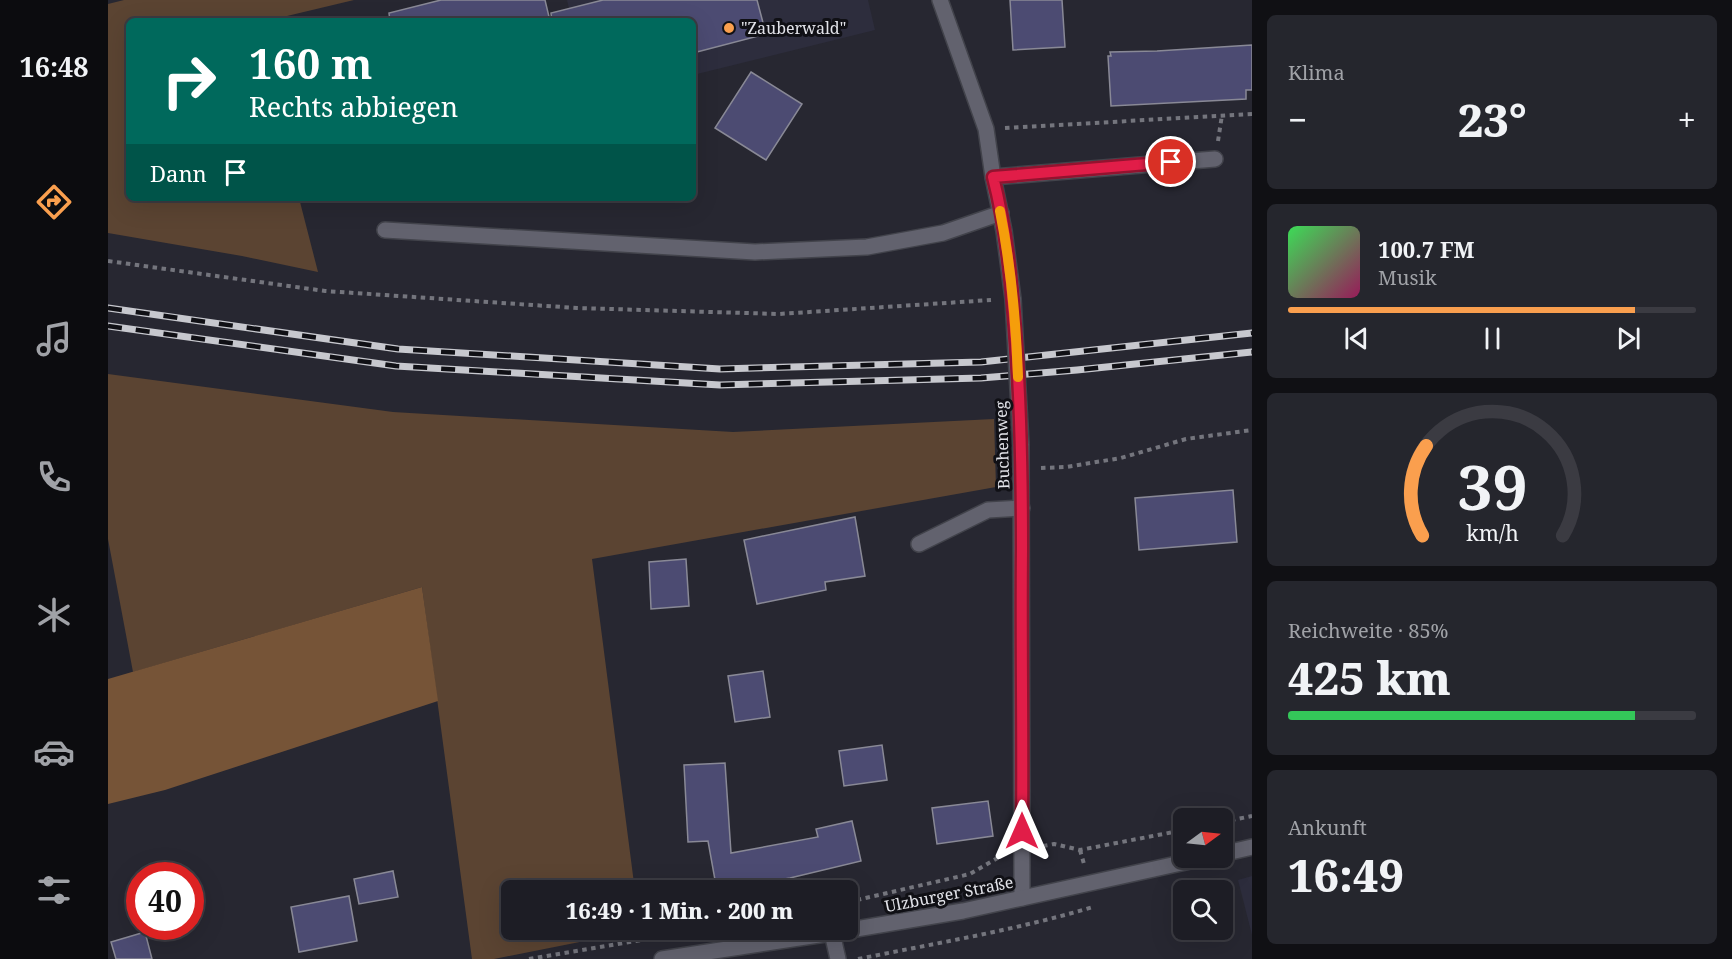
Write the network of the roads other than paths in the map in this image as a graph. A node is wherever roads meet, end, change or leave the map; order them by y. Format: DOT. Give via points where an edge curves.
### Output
graph roads {
  1 [pos="940,0"];
  2 [pos="1215,159"];
  3 [pos="993,177"];
  4 [pos="1000,213"];
  5 [pos="385,230"];
  6 [pos="1022,508"];
  7 [pos="919,544"];
  8 [pos="1252,847"];
  9 [pos="1233,851"];
  10 [pos="1173,865"];
  11 [pos="1022,898"];
  12 [pos="858,929"];
  13 [pos="786,940"];
  14 [pos="834,940"];
  15 [pos="662,959"];
  16 [pos="838,959"];
  1 -- 3 [label="street, Buchenweg" via="986,129"];
  2 -- 3 [label="street"];
  3 -- 4 [label="street, Buchenweg"];
  4 -- 5 [label="street" via="943,233 867,247 755,252"];
  4 -- 6 [label="street, Buchenweg, bridge" via="1013,299"];
  6 -- 7 [label="street" via="988,510"];
  6 -- 11 [label="street, Buchenweg"];
  8 -- 9 [label="street"];
  10 -- 11 [label="street, Ulzburger Straße"];
  11 -- 12 [label="street, Ulzburger Straße"];
  13 -- 15 [label="street, Ulzburger Straße"];
  14 -- 16 [label="street"];
}
